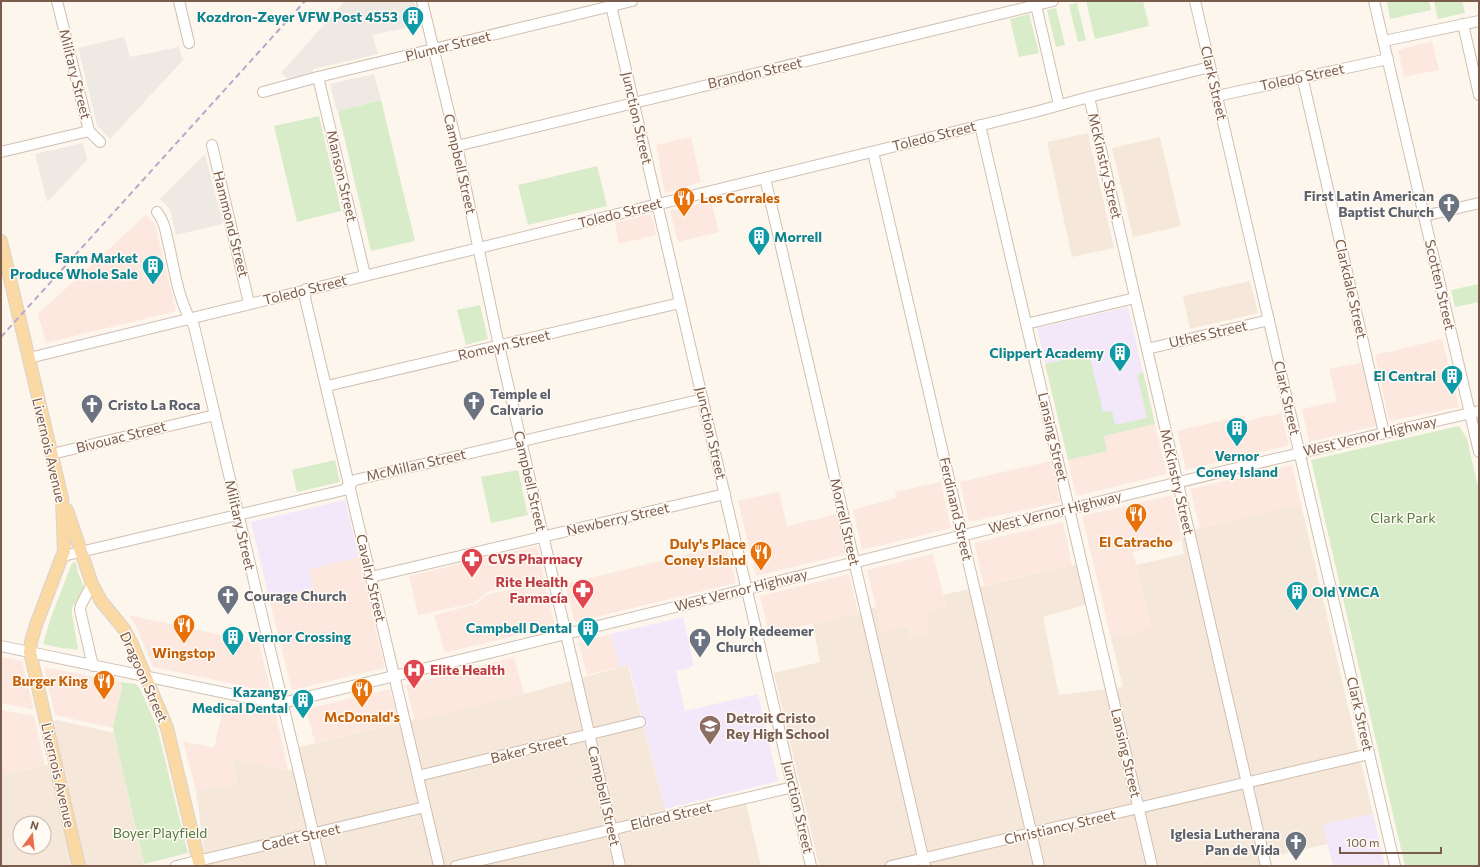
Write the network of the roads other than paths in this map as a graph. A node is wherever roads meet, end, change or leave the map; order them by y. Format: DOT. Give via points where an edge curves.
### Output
graph roads {
  1 [pos="57,1"];
  2 [pos="178,1"];
  3 [pos="422,1"];
  4 [pos="632,1"];
  5 [pos="1053,1"];
  6 [pos="1195,1"];
  7 [pos="1374,1"];
  8 [pos="1036,3"];
  9 [pos="610,4"];
  10 [pos="1479,20"];
  11 [pos="1462,24"];
  12 [pos="1384,42"];
  13 [pos="189,43"];
  14 [pos="434,49"];
  15 [pos="1388,59"];
  16 [pos="1210,67"];
  17 [pos="1302,76"];
  18 [pos="318,77"];
  19 [pos="263,92"];
  20 [pos="1479,95"];
  21 [pos="1217,96"];
  22 [pos="1089,97"];
  23 [pos="633,102"];
  24 [pos="1059,106"];
  25 [pos="980,125"];
  26 [pos="89,131"];
  27 [pos="100,142"];
  28 [pos="212,145"];
  29 [pos="456,146"];
  30 [pos="1,152"];
  31 [pos="873,152"];
  32 [pos="765,178"];
  33 [pos="1479,203"];
  34 [pos="657,204"];
  35 [pos="157,212"];
  36 [pos="1424,216"];
  37 [pos="1,242"];
  38 [pos="479,248"];
  39 [pos="365,275"];
  40 [pos="306,289"];
  41 [pos="1135,298"];
  42 [pos="249,303"];
  43 [pos="680,303"];
  44 [pos="189,318"];
  45 [pos="1268,320"];
  46 [pos="1026,324"];
  47 [pos="499,346"];
  48 [pos="1147,349"];
  49 [pos="28,358"];
  50 [pos="327,386"];
  51 [pos="703,399"];
  52 [pos="1474,412"];
  53 [pos="215,415"];
  54 [pos="1384,433"];
  55 [pos="521,440"];
  56 [pos="1299,452"];
  57 [pos="1479,452"];
  58 [pos="52,454"];
  59 [pos="1177,482"];
  60 [pos="350,485"];
  61 [pos="725,494"];
  62 [pos="62,498"];
  63 [pos="1069,508"];
  64 [pos="238,515"];
  65 [pos="962,535"];
  66 [pos="543,536"];
  67 [pos="81,553"];
  68 [pos="63,556"];
  69 [pos="855,562"];
  70 [pos="371,576"];
  71 [pos="92,584"];
  72 [pos="747,589"];
  73 [pos="566,634"];
  74 [pos="1,646"];
  75 [pos="30,652"];
  76 [pos="93,666"];
  77 [pos="394,676"];
  78 [pos="146,677"];
  79 [pos="282,703"];
  80 [pos="640,722"];
  81 [pos="589,734"];
  82 [pos="1369,754"];
  83 [pos="418,776"];
  84 [pos="1247,783"];
  85 [pos="793,787"];
  86 [pos="426,807"];
  87 [pos="1139,808"];
  88 [pos="611,830"];
  89 [pos="314,834"];
  90 [pos="1031,834"];
  91 [pos="924,862"];
  92 [pos="199,863"];
  93 [pos="79,866"];
  94 [pos="176,866"];
  95 [pos="321,866"];
  96 [pos="439,866"];
  97 [pos="456,866"];
  98 [pos="620,866"];
  99 [pos="811,866"];
  100 [pos="891,866"];
  101 [pos="1038,866"];
  102 [pos="1152,866"];
  103 [pos="1266,866"];
  104 [pos="1395,866"];
  1 -- 26 [label="street, Military Street"];
  2 -- 13 [label="street"];
  3 -- 14 [label="street, Campbell Street"];
  4 -- 9 [label="street, Plumer Street"];
  5 -- 8 [label="street, Brandon Street"];
  6 -- 16 [label="street, Clark Street"];
  7 -- 12 [label="street, Scotten Street"];
  8 -- 23 [label="street, Brandon Street"];
  8 -- 24 [label="street"];
  9 -- 14 [label="street, Plumer Street"];
  9 -- 23 [label="street, Junction Street"];
  10 -- 11 [label="street"];
  11 -- 12 [label="street"];
  11 -- 20 [label="street"];
  12 -- 15 [label="street, Scotten Street"];
  14 -- 18 [label="street, Plumer Street"];
  14 -- 29 [label="street, Campbell Street"];
  15 -- 17 [label="street, Toledo Street"];
  15 -- 36 [label="street, Scotten Street"];
  16 -- 21 [label="street, Clark Street"];
  16 -- 22 [label="street, Toledo Street"];
  17 -- 21 [label="street, Toledo Street"];
  17 -- 54 [label="street, Clarkdale Street"];
  18 -- 19 [label="street, Plumer Street"];
  18 -- 39 [label="street, Manson Street"];
  21 -- 45 [label="street, Clark Street"];
  22 -- 24 [label="street, Toledo Street"];
  22 -- 41 [label="street, McKinstry Street"];
  23 -- 29 [label="street, Brandon Street"];
  23 -- 34 [label="street, Junction Street"];
  24 -- 25 [label="street, Toledo Street"];
  25 -- 31 [label="street, Toledo Street"];
  25 -- 46 [label="street, Lansing Street"];
  26 -- 27 [label="street, Military Street"];
  26 -- 30 [label="street"];
  28 -- 42 [label="street, Hammond Street"];
  29 -- 38 [label="street, Campbell Street"];
  31 -- 32 [label="street, Toledo Street"];
  31 -- 65 [label="street, Ferdinand Street"];
  32 -- 34 [label="street, Toledo Street"];
  32 -- 69 [label="street, Morrell Street"];
  33 -- 36 [label="street"];
  34 -- 38 [label="street, Toledo Street"];
  34 -- 43 [label="street, Junction Street"];
  35 -- 44 [label="street, Military Street" via="163,223"];
  36 -- 52 [label="street, Scotten Street"];
  37 -- 49 [label="main road, Livernois Avenue"];
  38 -- 39 [label="street, Toledo Street"];
  38 -- 47 [label="street, Campbell Street"];
  39 -- 40 [label="street, Toledo Street"];
  40 -- 42 [label="street, Toledo Street"];
  40 -- 50 [label="street, Cavalry Street" via="305,298"];
  41 -- 46 [label="street"];
  41 -- 48 [label="street, McKinstry Street"];
  42 -- 44 [label="street, Toledo Street"];
  43 -- 47 [label="street, Romeyn Street"];
  43 -- 51 [label="street, Junction Street"];
  44 -- 49 [label="street, Toledo Street"];
  44 -- 53 [label="street, Military Street" via="194,326"];
  45 -- 48 [label="street, Uthes Street"];
  45 -- 56 [label="street, Clark Street"];
  46 -- 63 [label="street, Lansing Street"];
  47 -- 50 [label="street, Romeyn Street"];
  47 -- 55 [label="street, Campbell Street"];
  48 -- 59 [label="street, McKinstry Street"];
  49 -- 58 [label="main road, Livernois Avenue"];
  50 -- 60 [label="street, Cavalry Street"];
  51 -- 55 [label="street, McMillan Street"];
  51 -- 61 [label="street, Junction Street"];
  52 -- 54 [label="street, West Vernor Highway"];
  52 -- 57 [label="street, Scotten Street"];
  53 -- 58 [label="street, Bivouac Street"];
  53 -- 64 [label="street, Military Street"];
  54 -- 56 [label="street, West Vernor Highway"];
  55 -- 60 [label="street, McMillan Street" via="355,480"];
  55 -- 66 [label="street, Campbell Street"];
  56 -- 59 [label="street, West Vernor Highway"];
  56 -- 82 [label="street, Clark Street"];
  58 -- 62 [label="main road, Livernois Avenue"];
  59 -- 63 [label="street, West Vernor Highway"];
  59 -- 84 [label="street, McKinstry Street"];
  60 -- 64 [label="street, McMillan Street" via="344,490"];
  60 -- 70 [label="street, Cavalry Street"];
  61 -- 66 [label="street, Newberry Street"];
  61 -- 72 [label="street, Junction Street"];
  62 -- 67 [label="main road, Dragoon Street"];
  62 -- 68 [label="main road, Livernois Avenue"];
  63 -- 65 [label="street, West Vernor Highway"];
  63 -- 87 [label="street, Lansing Street"];
  64 -- 67 [label="street, McMillan Street"];
  64 -- 79 [label="street, Military Street"];
  65 -- 69 [label="street, West Vernor Highway"];
  65 -- 90 [label="street, Ferdinand Street"];
  66 -- 70 [label="street, Newberry Street"];
  66 -- 73 [label="street, Campbell Street"];
  67 -- 68 [label="street, McMillan Street"];
  67 -- 71 [label="main road, Dragoon Street"];
  68 -- 75 [label="main road, Livernois Avenue" via="36,624"];
  69 -- 72 [label="street, West Vernor Highway"];
  69 -- 91 [label="street, Morrell Street"];
  70 -- 77 [label="street, Cavalry Street"];
  71 -- 76 [label="street" via="80,610"];
  71 -- 78 [label="main road, Dragoon Street" via="124,629"];
  72 -- 73 [label="street, West Vernor Highway"];
  72 -- 85 [label="street, Junction Street"];
  73 -- 77 [label="street, West Vernor Highway"];
  73 -- 81 [label="street, Campbell Street"];
  74 -- 75 [label="street, West Vernor Highway"];
  75 -- 76 [label="street, West Vernor Highway"];
  75 -- 93 [label="main road, Livernois Avenue"];
  76 -- 78 [label="street, West Vernor Highway"];
  77 -- 79 [label="street, West Vernor Highway"];
  77 -- 83 [label="street, Cavalry Street"];
  78 -- 79 [label="street, West Vernor Highway"];
  78 -- 92 [label="main road, Dragoon Street" via="167,728"];
  79 -- 89 [label="street, Military Street"];
  80 -- 81 [label="street, Baker Street"];
  81 -- 83 [label="street, Baker Street"];
  81 -- 88 [label="street, Campbell Street"];
  82 -- 84 [label="street, Christiancy Street"];
  82 -- 104 [label="street, Clark Street"];
  83 -- 86 [label="street, Cavalry Street"];
  84 -- 87 [label="street, Christiancy Street"];
  84 -- 103 [label="street, McKinstry Street"];
  85 -- 88 [label="street, Eldred Street"];
  85 -- 99 [label="street, Junction Street"];
  86 -- 89 [label="street, Cadet Street"];
  86 -- 96 [label="street, Cavalry Street"];
  87 -- 90 [label="street, Christiancy Street"];
  87 -- 102 [label="street, Lansing Street"];
  88 -- 97 [label="street, Eldred Street"];
  88 -- 98 [label="street, Campbell Street"];
  89 -- 92 [label="street, Cadet Street"];
  89 -- 95 [label="street, Military Street"];
  90 -- 91 [label="street, Christiancy Street"];
  90 -- 101 [label="street, Ferdinand Street"];
  91 -- 100 [label="street, Christiancy Street"];
  92 -- 94 [label="street, Cadet Street"];
}
